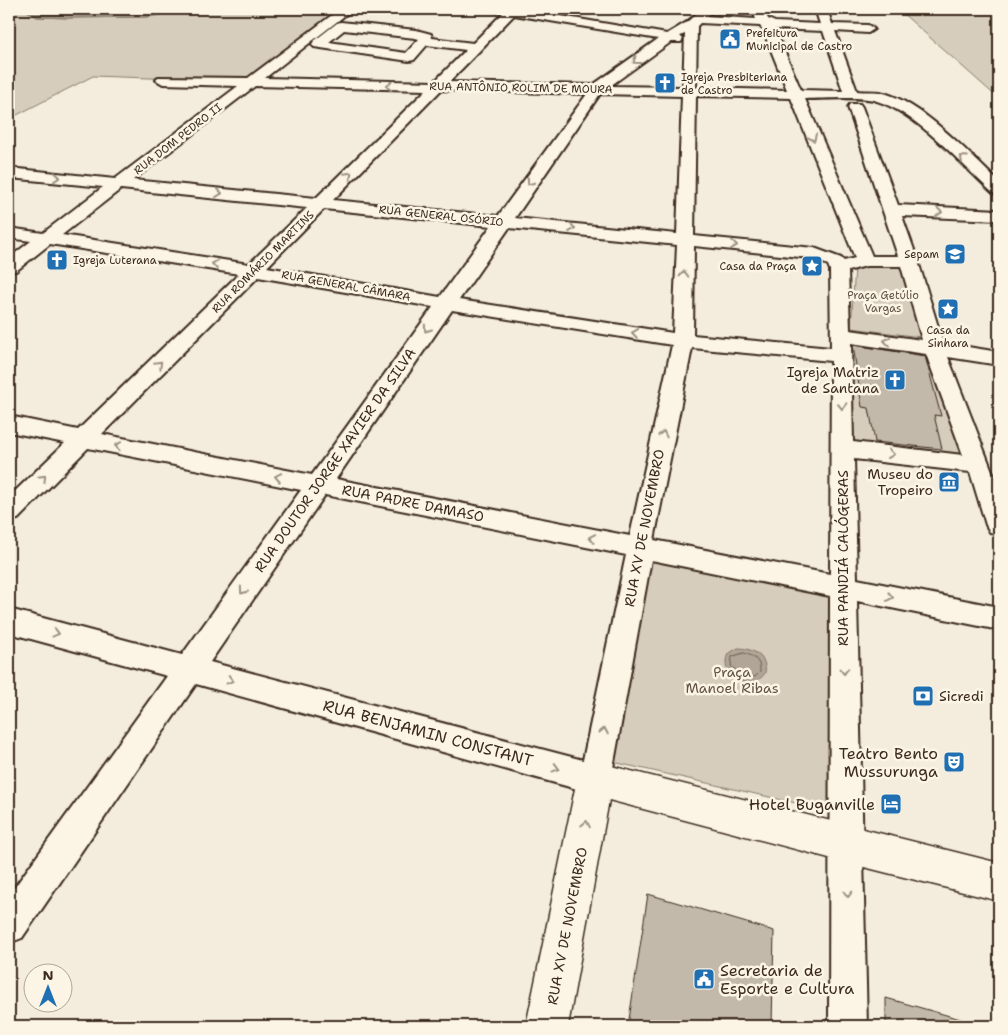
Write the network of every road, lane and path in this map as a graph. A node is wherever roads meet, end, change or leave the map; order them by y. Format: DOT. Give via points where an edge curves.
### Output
graph roads {
  1 [pos="347,9"];
  2 [pos="497,9"];
  3 [pos="708,9"];
  4 [pos="758,9"];
  5 [pos="765,9"];
  6 [pos="821,9"];
  7 [pos="513,10"];
  8 [pos="768,25"];
  9 [pos="827,28"];
  10 [pos="868,29"];
  11 [pos="686,31"];
  12 [pos="425,41"];
  13 [pos="477,47"];
  14 [pos="163,80"];
  15 [pos="251,83"];
  16 [pos="437,87"];
  17 [pos="597,89"];
  18 [pos="691,91"];
  19 [pos="795,93"];
  20 [pos="853,101"];
  21 [pos="9,172"];
  22 [pos="121,183"];
  23 [pos="999,190"];
  24 [pos="321,204"];
  25 [pos="890,210"];
  26 [pos="999,215"];
  27 [pos="502,222"];
  28 [pos="9,233"];
  29 [pos="48,238"];
  30 [pos="684,239"];
  31 [pos="865,262"];
  32 [pos="909,262"];
  33 [pos="9,267"];
  34 [pos="254,270"];
  35 [pos="839,270"];
  36 [pos="445,304"];
  37 [pos="683,340"];
  38 [pos="841,345"];
  39 [pos="934,348"];
  40 [pos="999,358"];
  41 [pos="9,424"];
  42 [pos="83,439"];
  43 [pos="842,449"];
  44 [pos="979,465"];
  45 [pos="318,485"];
  46 [pos="9,512"];
  47 [pos="999,525"];
  48 [pos="640,548"];
  49 [pos="842,588"];
  50 [pos="999,618"];
  51 [pos="9,621"];
  52 [pos="189,669"];
  53 [pos="595,779"];
  54 [pos="848,846"];
  55 [pos="999,882"];
  56 [pos="9,925"];
  57 [pos="548,1026"];
  58 [pos="848,1026"];
  1 -- 15 [label="street, RUA DOM PEDRO II"];
  2 -- 7 [label="street"];
  3 -- 11 [label="street, RUA DOUTOR JORGE XAVIER DA SILVA"];
  4 -- 8 [label="street"];
  5 -- 8 [label="street"];
  6 -- 9 [label="street"];
  7 -- 11 [label="street"];
  7 -- 13 [label="street, RUA ROMÁRIO MARTINS"];
  8 -- 9 [label="street"];
  8 -- 11 [label="street"];
  8 -- 19 [label="street"];
  9 -- 10 [label="street"];
  9 -- 20 [label="street"];
  11 -- 17 [label="street, RUA DOUTOR JORGE XAVIER DA SILVA, one-way"];
  11 -- 18 [label="street, RUA XV DE NOVEMBRO"];
  12 -- 12 [label="street" via="409,57 318,44 341,26 416,34 427,37"];
  12 -- 13 [label="street"];
  13 -- 16 [label="street, RUA ROMÁRIO MARTINS"];
  14 -- 15 [label="street, RUA ANTÔNIO ROLIM DE MOURA"];
  16 -- 15 [label="street, RUA ANTÔNIO ROLIM DE MOURA, one-way"];
  15 -- 22 [label="street, RUA DOM PEDRO II"];
  16 -- 17 [label="street, RUA ANTÔNIO ROLIM DE MOURA"];
  24 -- 16 [label="street, RUA ROMÁRIO MARTINS, one-way"];
  17 -- 18 [label="street, RUA ANTÔNIO ROLIM DE MOURA"];
  17 -- 27 [label="street, RUA DOUTOR JORGE XAVIER DA SILVA, one-way"];
  18 -- 19 [label="street, RUA ANTÔNIO ROLIM DE MOURA"];
  18 -- 30 [label="street, RUA XV DE NOVEMBRO"];
  19 -- 20 [label="street, RUA ANTÔNIO ROLIM DE MOURA"];
  19 -- 31 [label="street, one-way"];
  23 -- 20 [label="street, RUA ANTÔNIO ROLIM DE MOURA, one-way" via="912,112 878,96"];
  20 -- 25 [label="street"];
  21 -- 22 [label="street, RUA GENERAL OSÓRIO, one-way"];
  22 -- 24 [label="street, RUA GENERAL OSÓRIO, one-way"];
  22 -- 29 [label="street, RUA DOM PEDRO II"];
  24 -- 27 [label="street, RUA GENERAL OSÓRIO"];
  24 -- 34 [label="street, RUA ROMÁRIO MARTINS"];
  25 -- 26 [label="street, one-way"];
  25 -- 32 [label="street"];
  27 -- 30 [label="street, RUA GENERAL OSÓRIO, one-way"];
  27 -- 36 [label="street, RUA DOUTOR JORGE XAVIER DA SILVA"];
  28 -- 29 [label="street, RUA GENERAL CÂMARA"];
  29 -- 33 [label="street, RUA DOM PEDRO II"];
  34 -- 29 [label="street, RUA GENERAL CÂMARA, one-way"];
  30 -- 35 [label="street, RUA GENERAL OSÓRIO, one-way" via="814,253 835,262"];
  37 -- 30 [label="street, RUA XV DE NOVEMBRO, one-way"];
  31 -- 32 [label="street"];
  31 -- 35 [label="street"];
  32 -- 39 [label="street"];
  34 -- 36 [label="street, RUA GENERAL CÂMARA"];
  42 -- 34 [label="street, RUA ROMÁRIO MARTINS, one-way"];
  35 -- 38 [label="street, RUA PANDIÁ CALÓGERAS"];
  37 -- 36 [label="street, RUA GENERAL CÂMARA, one-way"];
  36 -- 45 [label="street, RUA DOUTOR JORGE XAVIER DA SILVA, one-way"];
  37 -- 38 [label="street, RUA GENERAL CÂMARA"];
  48 -- 37 [label="street, RUA XV DE NOVEMBRO, one-way"];
  39 -- 38 [label="street, one-way"];
  38 -- 43 [label="street, RUA PANDIÁ CALÓGERAS, one-way"];
  39 -- 40 [label="street"];
  39 -- 44 [label="street"];
  41 -- 42 [label="street, RUA PADRE DAMASO"];
  45 -- 42 [label="street, RUA PADRE DAMASO, one-way"];
  46 -- 42 [label="street, RUA ROMÁRIO MARTINS, one-way"];
  43 -- 44 [label="street, one-way"];
  43 -- 49 [label="street, RUA PANDIÁ CALÓGERAS"];
  44 -- 47 [label="street"];
  48 -- 45 [label="street, RUA PADRE DAMASO, one-way"];
  45 -- 52 [label="street, RUA DOUTOR JORGE XAVIER DA SILVA, one-way"];
  48 -- 49 [label="street"];
  53 -- 48 [label="street, RUA XV DE NOVEMBRO, one-way"];
  49 -- 50 [label="street, one-way"];
  49 -- 54 [label="street, RUA PANDIÁ CALÓGERAS, one-way"];
  51 -- 52 [label="street, RUA BENJAMIN CONSTANT, one-way"];
  52 -- 53 [label="street, RUA BENJAMIN CONSTANT, one-way"];
  52 -- 56 [label="street, RUA DOUTOR JORGE XAVIER DA SILVA"];
  53 -- 54 [label="main road, RUA BENJAMIN CONSTANT"];
  57 -- 53 [label="main road, RUA XV DE NOVEMBRO, one-way"];
  54 -- 55 [label="main road, RUA BENJAMIN CONSTANT"];
  54 -- 58 [label="street, RUA PANDIÁ CALÓGERAS, one-way"];
}
